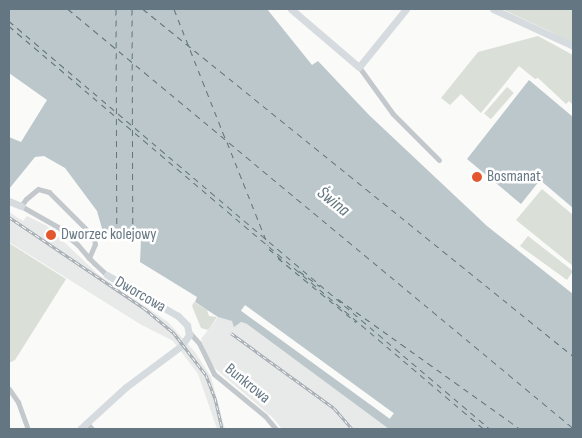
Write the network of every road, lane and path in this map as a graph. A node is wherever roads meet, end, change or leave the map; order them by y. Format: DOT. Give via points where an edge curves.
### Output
graph roads {
  1 [pos="291,9"];
  2 [pos="493,9"];
  3 [pos="402,10"];
  4 [pos="573,46"];
  5 [pos="360,67"];
  6 [pos="440,160"];
  7 [pos="9,201"];
  8 [pos="21,206"];
  9 [pos="89,258"];
  10 [pos="107,275"];
  11 [pos="189,332"];
  12 [pos="9,389"];
  13 [pos="87,423"];
  14 [pos="28,429"];
  15 [pos="80,429"];
  16 [pos="92,429"];
  17 [pos="276,429"];
  1 -- 5 [label="street"];
  2 -- 4 [label="street"];
  3 -- 5 [label="street"];
  5 -- 6 [label="street" via="393,114"];
  7 -- 8 [label="street, Dworcowa"];
  8 -- 9 [label="street, Dworcowa" via="52,222"];
  8 -- 9 [label="street" via="38,190 49,192 93,236 95,244"];
  9 -- 10 [label="street, Dworcowa"];
  10 -- 11 [label="street, Dworcowa" via="178,316"];
  11 -- 13 [label="street" via="181,346 126,387"];
  11 -- 17 [label="street, Bunkrowa" via="199,343 214,374 266,416"];
  12 -- 14 [label="street" via="18,402"];
  13 -- 15 [label="street"];
  13 -- 16 [label="street"];
}
